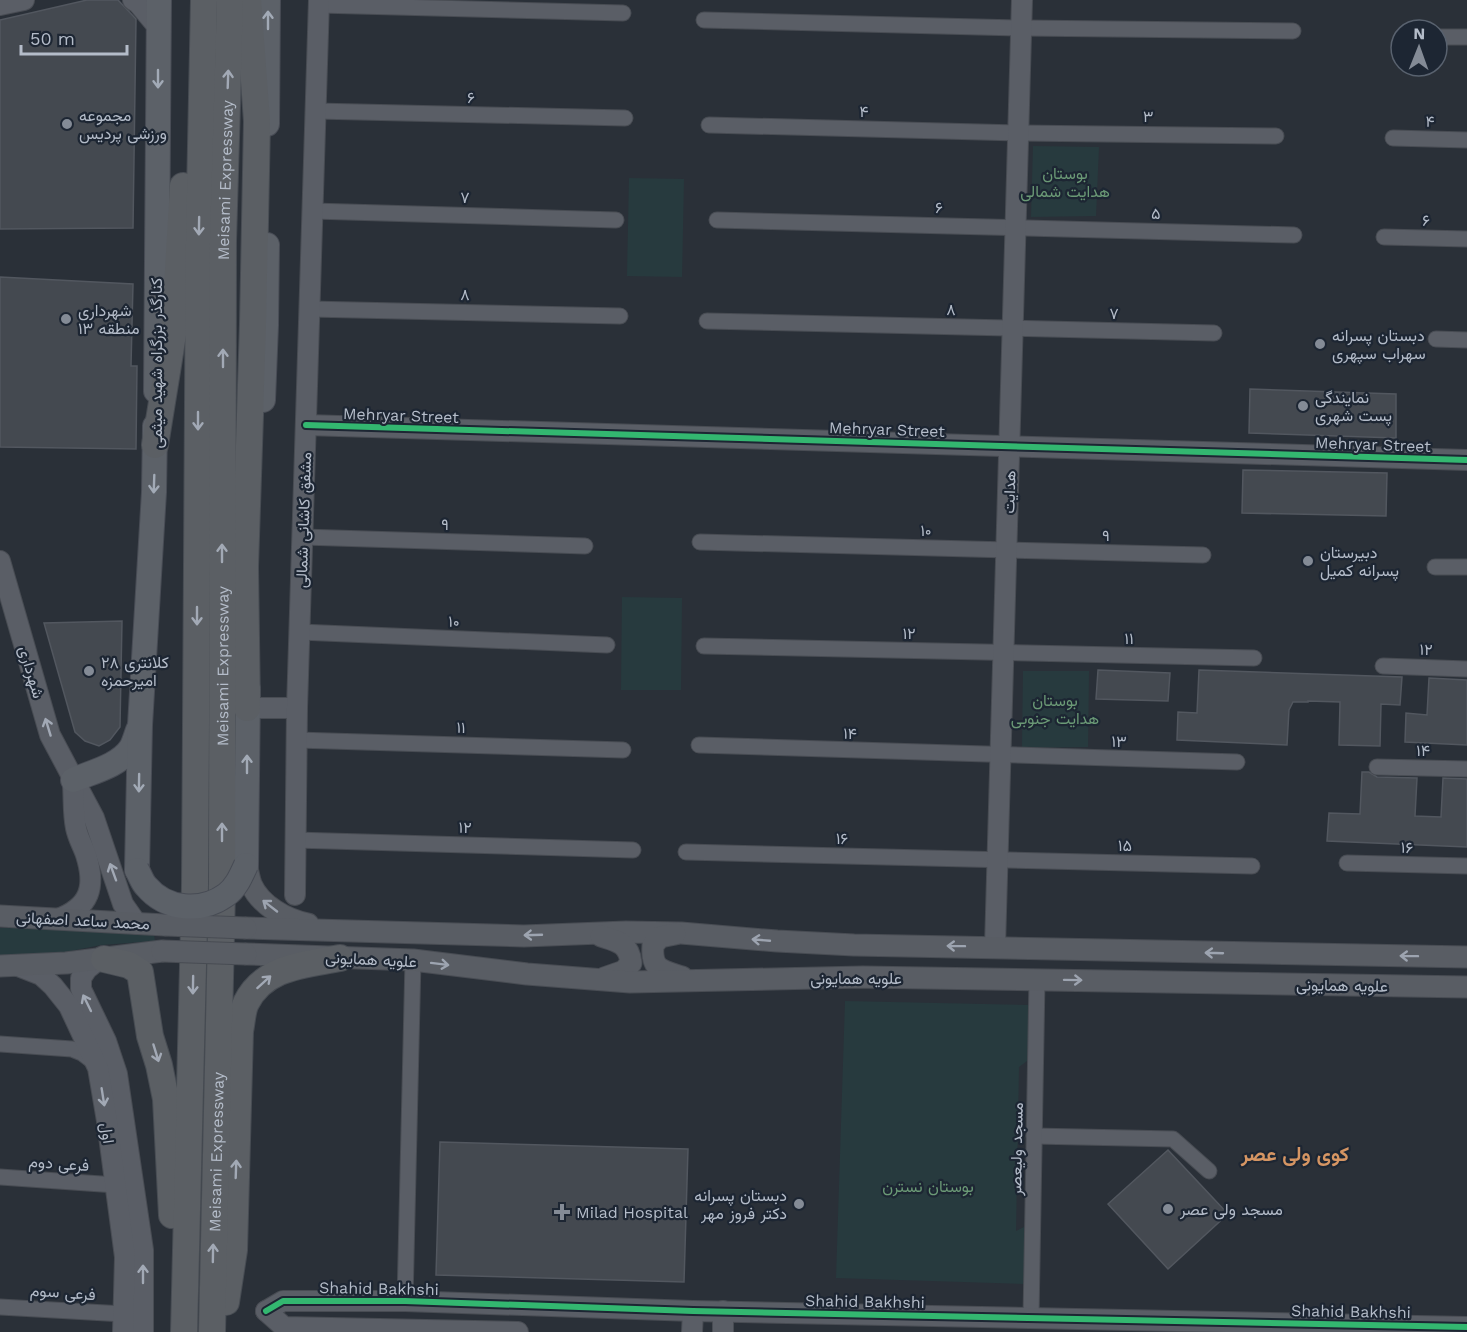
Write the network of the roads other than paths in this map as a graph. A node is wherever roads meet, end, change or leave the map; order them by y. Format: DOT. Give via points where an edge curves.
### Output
graph roads {
  1 [pos="24,0"];
  2 [pos="134,0"];
  3 [pos="159,0"];
  4 [pos="193,0"];
  5 [pos="204,0"];
  6 [pos="230,0"];
  7 [pos="248,0"];
  8 [pos="268,0"];
  9 [pos="1022,0"];
  10 [pos="319,3"];
  11 [pos="0,5"];
  12 [pos="623,13"];
  13 [pos="704,20"];
  14 [pos="158,27"];
  15 [pos="1022,28"];
  16 [pos="1293,31"];
  17 [pos="1449,37"];
  18 [pos="1467,37"];
  19 [pos="316,111"];
  20 [pos="625,118"];
  21 [pos="709,125"];
  22 [pos="1019,133"];
  23 [pos="1276,136"];
  24 [pos="1393,138"];
  25 [pos="1467,140"];
  26 [pos="313,211"];
  27 [pos="616,220"];
  28 [pos="717,220"];
  29 [pos="1016,227"];
  30 [pos="1294,235"];
  31 [pos="1384,237"];
  32 [pos="1467,239"];
  33 [pos="310,309"];
  34 [pos="620,316"];
  35 [pos="707,321"];
  36 [pos="1014,329"];
  37 [pos="1214,333"];
  38 [pos="1436,339"];
  39 [pos="1467,340"];
  40 [pos="306,425"];
  41 [pos="155,445"];
  42 [pos="1011,446"];
  43 [pos="1467,460"];
  44 [pos="303,537"];
  45 [pos="700,542"];
  46 [pos="585,546"];
  47 [pos="1007,550"];
  48 [pos="1203,555"];
  49 [pos="0,561"];
  50 [pos="1435,567"];
  51 [pos="1467,567"];
  52 [pos="300,632"];
  53 [pos="607,645"];
  54 [pos="704,646"];
  55 [pos="1004,653"];
  56 [pos="1254,658"];
  57 [pos="1383,666"];
  58 [pos="1467,669"];
  59 [pos="247,708"];
  60 [pos="297,708"];
  61 [pos="140,725"];
  62 [pos="297,740"];
  63 [pos="699,746"];
  64 [pos="623,750"];
  65 [pos="1001,756"];
  66 [pos="1237,762"];
  67 [pos="1377,767"];
  68 [pos="1467,769"];
  69 [pos="73,780"];
  70 [pos="295,840"];
  71 [pos="633,850"];
  72 [pos="686,852"];
  73 [pos="998,860"];
  74 [pos="1347,863"];
  75 [pos="246,865"];
  76 [pos="1252,866"];
  77 [pos="1467,866"];
  78 [pos="295,895"];
  79 [pos="0,916"];
  80 [pos="58,919"];
  81 [pos="137,924"];
  82 [pos="246,928"];
  83 [pos="344,930"];
  84 [pos="592,933"];
  85 [pos="681,933"];
  86 [pos="995,947"];
  87 [pos="246,954"];
  88 [pos="1467,957"];
  89 [pos="340,958"];
  90 [pos="101,959"];
  91 [pos="413,960"];
  92 [pos="9,966"];
  93 [pos="595,980"];
  94 [pos="1037,980"];
  95 [pos="694,981"];
  96 [pos="1467,987"];
  97 [pos="76,1020"];
  98 [pos="0,1044"];
  99 [pos="58,1047"];
  100 [pos="96,1064"];
  101 [pos="1034,1136"];
  102 [pos="1209,1171"];
  103 [pos="0,1177"];
  104 [pos="116,1185"];
  105 [pos="405,1301"];
  106 [pos="0,1306"];
  107 [pos="266,1311"];
  108 [pos="693,1311"];
  109 [pos="723,1311"];
  110 [pos="1031,1318"];
  111 [pos="123,1323"];
  112 [pos="1467,1327"];
  113 [pos="1308,1328"];
  114 [pos="143,1332"];
  115 [pos="178,1332"];
  116 [pos="184,1332"];
  117 [pos="212,1332"];
  118 [pos="221,1332"];
  119 [pos="266,1332"];
  120 [pos="518,1332"];
  121 [pos="692,1332"];
  122 [pos="723,1332"];
  1 -- 11 [label="street"];
  2 -- 14 [label="street"];
  3 -- 14 [label="main road, کنارگذر بزرگراه شهید میثمی"];
  4 -- 41 [label="highway" via="175,322"];
  5 -- 116 [label="highway, Meisami Expressway, one-way" via="195,896"];
  117 -- 6 [label="highway, Meisami Expressway, one-way" via="222,890 223,241"];
  7 -- 59 [label="highway" via="257,121 245,567"];
  59 -- 8 [label="main road, one-way" via="266,325"];
  9 -- 15 [label="street, هدایت"];
  10 -- 12 [label="street"];
  10 -- 19 [label="street, مشفق کاشانی شمالی"];
  13 -- 15 [label="street"];
  14 -- 41 [label="main road, کنارگذر بزرگراه شهید میثمی, one-way"];
  15 -- 16 [label="street"];
  15 -- 22 [label="street, هدایت"];
  17 -- 18 [label="street"];
  19 -- 20 [label="street, ۶"];
  19 -- 26 [label="street, مشفق کاشانی شمالی"];
  21 -- 22 [label="street, ۴"];
  22 -- 23 [label="street, ۳"];
  22 -- 29 [label="street, هدایت"];
  24 -- 25 [label="street, ۴"];
  26 -- 27 [label="street, ۷"];
  26 -- 33 [label="street, مشفق کاشانی شمالی"];
  28 -- 29 [label="street, ۶"];
  29 -- 30 [label="street, ۵"];
  29 -- 36 [label="street, هدایت"];
  31 -- 32 [label="street, ۶"];
  33 -- 34 [label="street, ۸"];
  33 -- 40 [label="street, مشفق کاشانی شمالی"];
  35 -- 36 [label="street, ۸"];
  36 -- 37 [label="street, ۷"];
  36 -- 42 [label="street, هدایت"];
  38 -- 39 [label="street"];
  40 -- 42 [label="street, Mehryar Street"];
  40 -- 44 [label="street, مشفق کاشانی شمالی"];
  41 -- 61 [label="main road, کنارگذر بزرگراه شهید میثمی, one-way"];
  42 -- 43 [label="street, Mehryar Street"];
  42 -- 47 [label="street, هدایت"];
  44 -- 46 [label="street, ۹"];
  44 -- 52 [label="street, مشفق کاشانی شمالی"];
  45 -- 47 [label="street, ۱۰"];
  47 -- 48 [label="street, ۹"];
  47 -- 55 [label="street, هدایت"];
  69 -- 49 [label="street, شهرداری, one-way" via="50,735"];
  50 -- 51 [label="street"];
  52 -- 53 [label="street, ۱۰"];
  52 -- 60 [label="street, مشفق کاشانی شمالی"];
  54 -- 55 [label="street, ۱۲"];
  55 -- 56 [label="street, ۱۱"];
  55 -- 65 [label="street, هدایت"];
  57 -- 58 [label="street, ۱۲"];
  59 -- 60 [label="street"];
  75 -- 59 [label="main road, one-way"];
  60 -- 62 [label="street, مشفق کاشانی شمالی"];
  61 -- 69 [label="main road" via="130,748 121,757"];
  61 -- 75 [label="main road, کنارگذر بزرگراه شهید میثمی, one-way, bridge" via="137,870 146,886 159,898 176,905 211,904 227,895"];
  62 -- 64 [label="street, ۱۱"];
  62 -- 70 [label="street, مشفق کاشانی شمالی"];
  63 -- 65 [label="street, ۱۴"];
  65 -- 66 [label="street, ۱۳"];
  65 -- 73 [label="street, هدایت"];
  67 -- 68 [label="street, ۱۴"];
  69 -- 80 [label="street" via="76,828 86,855 90,892 72,914"];
  81 -- 69 [label="street, شهرداری, one-way" via="123,904 94,818"];
  70 -- 71 [label="street, ۱۲"];
  70 -- 78 [label="street, مشفق کاشانی شمالی"];
  72 -- 73 [label="street, ۱۶"];
  73 -- 76 [label="street, ۱۵"];
  73 -- 86 [label="street, هدایت"];
  74 -- 77 [label="street, ۱۶"];
  83 -- 75 [label="main road, one-way" via="299,922 276,911 260,899"];
  79 -- 80 [label="main road, محمد ساعد اصفهانی"];
  80 -- 81 [label="main road, محمد ساعد اصفهانی"];
  81 -- 82 [label="main road, محمد ساعد اصفهانی, bridge"];
  82 -- 83 [label="main road, علویه همایونی"];
  84 -- 83 [label="main road, علویه همایونی, one-way" via="524,936"];
  84 -- 85 [label="main road, علویه همایونی"];
  84 -- 93 [label="main road" via="624,945 631,963 619,974"];
  86 -- 85 [label="main road, علویه همایونی, one-way" via="843,944"];
  85 -- 95 [label="main road" via="660,937 653,945 652,959 665,972"];
  88 -- 86 [label="main road, علویه همایونی, one-way"];
  87 -- 89 [label="main road, علویه همایونی"];
  87 -- 90 [label="main road, محمد ساعد اصفهانی, bridge" via="162,951"];
  89 -- 91 [label="main road, علویه همایونی"];
  118 -- 89 [label="highway, one-way" via="234,1250 240,1031 245,1004 275,972"];
  90 -- 92 [label="main road, محمد ساعد اصفهانی"];
  114 -- 90 [label="street, اول, one-way" via="143,1250 117,1074 81,989 81,978"];
  90 -- 115 [label="highway, one-way" via="140,972 150,1036 164,1088"];
  91 -- 93 [label="main road, علویه همایونی, one-way"];
  91 -- 105 [label="street"];
  92 -- 97 [label="street, اول" via="41,975 69,1006"];
  93 -- 95 [label="main road, علویه همایونی"];
  94 -- 95 [label="main road, علویه همایونی" via="863,977"];
  94 -- 96 [label="main road, علویه همایونی, one-way"];
  94 -- 101 [label="street, مسجد ولیعصر"];
  97 -- 99 [label="street" via="70,1037"];
  97 -- 100 [label="street, اول"];
  98 -- 99 [label="street"];
  99 -- 100 [label="street" via="82,1053"];
  100 -- 104 [label="street, اول, one-way"];
  101 -- 102 [label="street" via="1173,1139"];
  101 -- 110 [label="street, مسجد ولیعصر"];
  103 -- 104 [label="street, فرعی دوم"];
  104 -- 111 [label="street, اول" via="125,1257"];
  105 -- 107 [label="street, Shahid Bakhshi" via="283,1301"];
  105 -- 108 [label="street, Shahid Bakhshi"];
  106 -- 111 [label="street, فرعی سوم"];
  107 -- 119 [label="street"];
  107 -- 120 [label="street" via="284,1327"];
  108 -- 109 [label="street, Shahid Bakhshi"];
  108 -- 121 [label="street"];
  109 -- 110 [label="street, Shahid Bakhshi"];
  109 -- 122 [label="street"];
  110 -- 113 [label="street, Shahid Bakhshi"];
  112 -- 113 [label="street, Shahid Bakhshi"];
}
